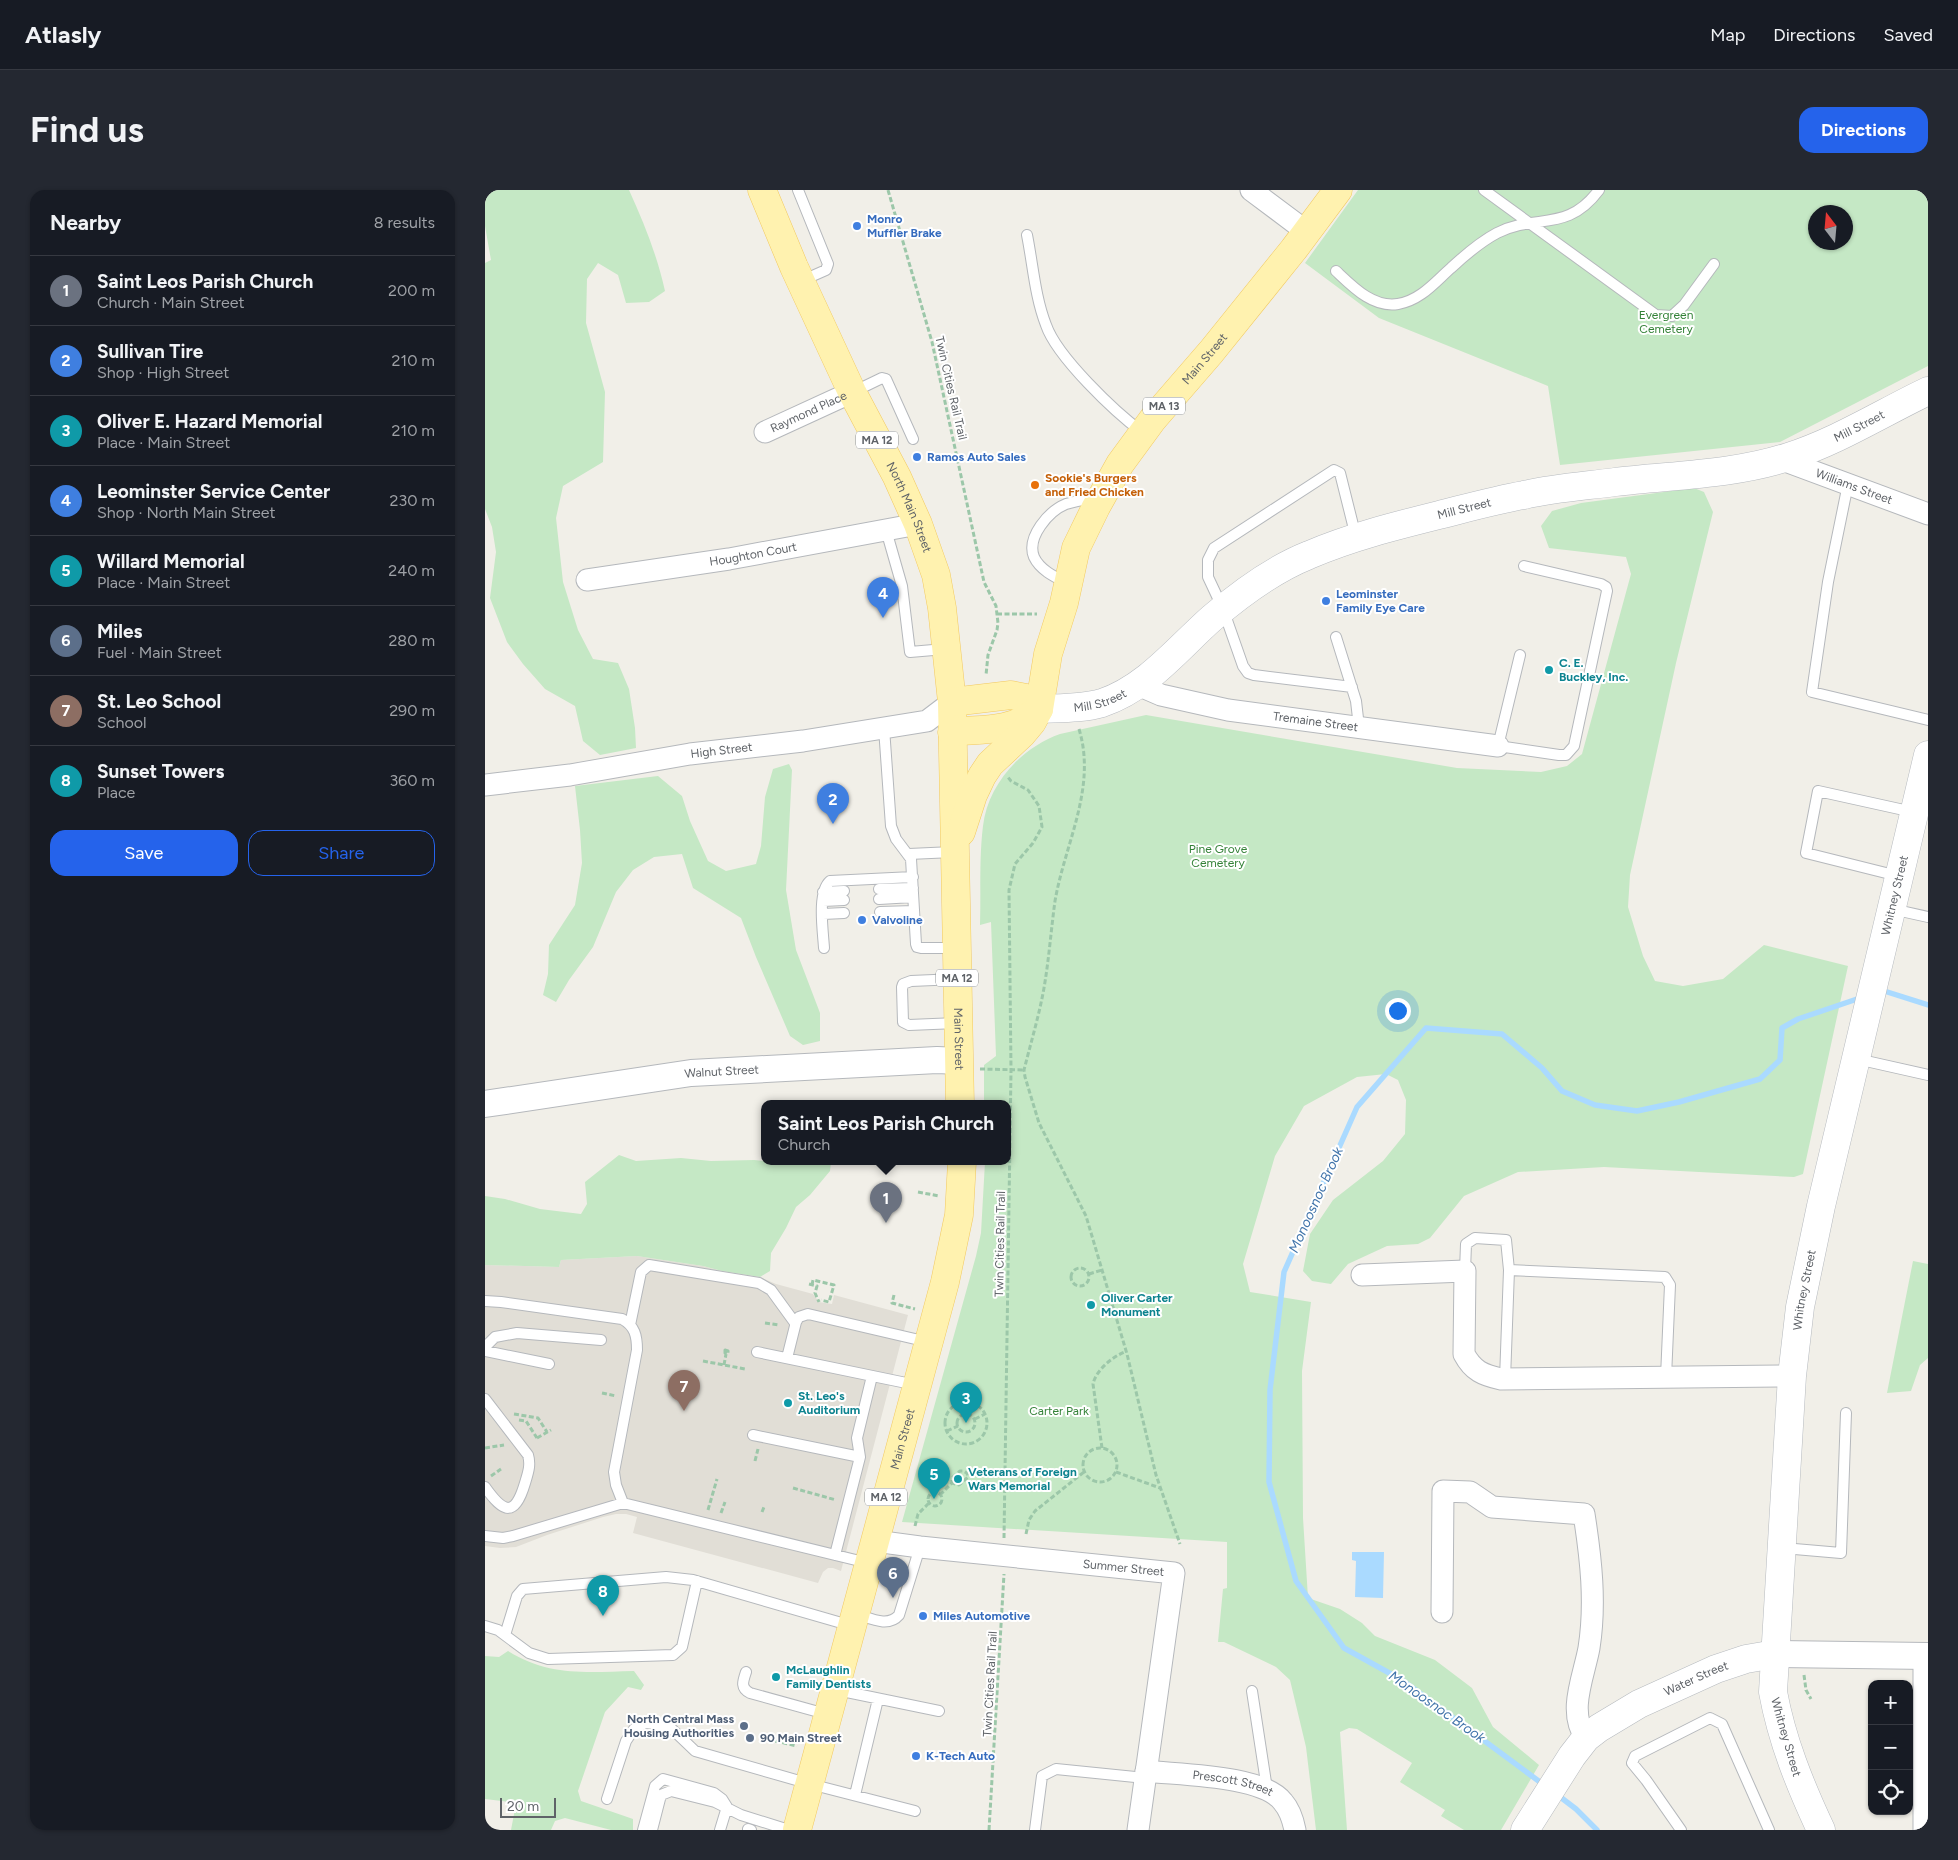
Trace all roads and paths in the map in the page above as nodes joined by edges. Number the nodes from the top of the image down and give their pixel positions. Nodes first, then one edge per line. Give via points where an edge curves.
1 (761, 190) edge
2 (798, 190) edge
3 (888, 190) edge
4 (1251, 190) edge
5 (1338, 190) edge
6 (1484, 190) edge
7 (1599, 190) edge
8 (1529, 223) junction
9 (1307, 232) junction
10 (1027, 236) dead end
11 (1714, 264) dead end
12 (1336, 271) dead end
13 (801, 281) junction
14 (1928, 391) edge
15 (852, 392) junction
16 (765, 432) dead end
17 (1143, 432) junction
18 (913, 439) dead end
19 (1780, 459) junction
20 (1848, 484) junction
21 (1102, 496) junction
22 (1928, 514) edge
23 (918, 524) junction
24 (885, 530) junction
25 (1356, 538) junction
26 (1524, 566) dead end
27 (587, 580) dead end
28 (1068, 584) junction
29 (1223, 608) junction
30 (997, 614) junction
31 (1038, 614) dead end
32 (1336, 637) dead end
33 (947, 649) junction
34 (1519, 655) dead end
35 (986, 678) dead end
36 (1138, 685) junction
37 (1352, 687) junction
38 (951, 702) junction
39 (1039, 708) junction
40 (1928, 720) edge
41 (940, 726) junction
42 (1078, 726) dead end
43 (1359, 727) junction
44 (884, 728) junction
45 (1498, 746) junction
46 (1928, 755) edge
47 (1003, 771) dead end
48 (485, 785) edge
49 (1915, 812) junction
50 (954, 852) junction
51 (909, 854) junction
52 (1899, 876) junction
53 (913, 887) junction
54 (879, 894) dead end
55 (844, 896) dead end
56 (823, 897) junction
57 (1891, 909) junction
58 (914, 911) junction
59 (879, 912) dead end
60 (844, 913) dead end
61 (823, 914) junction
62 (1928, 917) edge
63 (823, 948) dead end
64 (957, 948) junction
65 (957, 979) junction
66 (958, 1023) junction
67 (1856, 1058) junction
68 (970, 1065) junction
69 (1011, 1070) junction
70 (1024, 1070) junction
71 (1928, 1075) edge
72 (486, 1099) edge
73 (961, 1100) edge
74 (1011, 1100) edge
75 (962, 1165) edge
76 (1010, 1165) edge
77 (918, 1192) dead end
78 (939, 1196) dead end
79 (1102, 1270) junction
80 (1509, 1270) junction
81 (1465, 1271) junction
82 (1089, 1274) junction
83 (1363, 1275) dead end
84 (810, 1284) joint
85 (894, 1296) dead end
86 (485, 1301) edge
87 (915, 1309) dead end
88 (765, 1323) dead end
89 (795, 1323) junction
90 (630, 1325) junction
91 (776, 1325) dead end
92 (601, 1340) dead end
93 (929, 1343) junction
94 (485, 1347) edge
95 (485, 1351) edge
96 (1127, 1351) junction
97 (757, 1352) dead end
98 (726, 1354) dead end
99 (787, 1358) junction
100 (703, 1361) dead end
101 (549, 1364) dead end
102 (724, 1365) junction
103 (745, 1370) dead end
104 (872, 1376) junction
105 (1792, 1376) junction
106 (1666, 1378) junction
107 (1505, 1379) junction
108 (917, 1385) junction
109 (602, 1393) dead end
110 (611, 1395) dead end
111 (485, 1399) edge
112 (1846, 1413) dead end
113 (985, 1414) junction
114 (975, 1419) junction
115 (958, 1426) junction
116 (551, 1430) dead end
117 (947, 1431) junction
118 (547, 1432) junction
119 (753, 1434) dead end
120 (495, 1446) dead end
121 (485, 1448) edge
122 (1102, 1448) junction
123 (861, 1457) junction
124 (1084, 1472) junction
125 (1116, 1472) junction
126 (717, 1479) dead end
127 (952, 1483) junction
128 (485, 1487) edge
129 (793, 1488) dead end
130 (1161, 1489) junction
131 (940, 1495) junction
132 (711, 1498) dead end
133 (623, 1503) junction
134 (849, 1503) junction
135 (929, 1503) junction
136 (764, 1507) dead end
137 (762, 1512) dead end
138 (1004, 1533) dead end
139 (1026, 1534) dead end
140 (485, 1536) edge
141 (918, 1537) junction
142 (1180, 1544) dead end
143 (1782, 1548) junction
144 (872, 1552) junction
145 (835, 1555) junction
146 (1004, 1568) dead end
147 (697, 1582) junction
148 (1442, 1612) dead end
149 (854, 1620) junction
150 (485, 1626) edge
151 (505, 1635) junction
152 (1775, 1654) junction
153 (1926, 1656) edge
154 (746, 1672) dead end
155 (1804, 1672) dead end
156 (1251, 1691) dead end
157 (878, 1698) junction
158 (1811, 1699) dead end
159 (831, 1702) junction
160 (939, 1711) dead end
161 (775, 1741) dead end
162 (798, 1747) dead end
163 (1579, 1747) junction
164 (1145, 1775) junction
165 (809, 1784) junction
166 (1267, 1789) junction
167 (855, 1795) junction
168 (607, 1799) dead end
169 (727, 1807) junction
170 (915, 1811) dead end
171 (723, 1825) edge
172 (753, 1827) edge
173 (1526, 1828) edge
174 (643, 1830) edge
175 (652, 1830) edge
176 (789, 1830) edge
177 (797, 1830) edge
178 (989, 1830) edge
179 (1035, 1830) edge
180 (1138, 1830) edge
181 (1295, 1830) edge
182 (1681, 1830) edge
183 (1769, 1830) edge
184 (1821, 1830) edge
185 (1924, 1830) edge

1 - 13 main road, North Main Street / MA 12
2 - 13 lane via 828,264 826,270
3 - 30 path, Twin Cities Rail Trail via 932,342 984,582
4 - 9 street
5 - 9 main road, Main Street / MA 13
6 - 8 lane
7 - 8 lane via 1577,212 1559,220
8 - 11 lane via 1656,315 1673,316
8 - 12 lane via 1498,232 1479,243 1417,298 1398,304 1381,303 1360,293
9 - 17 main road, Main Street / MA 13
10 - 17 lane via 1046,326 1069,362 1126,420
13 - 15 main road, North Main Street / MA 12
14 - 19 main road, Mill Street via 1843,433
15 - 16 street, Raymond Place
15 - 18 lane via 881,378 887,379
15 - 23 main road, North Main Street / MA 12
17 - 21 main road, Main Street / MA 13
19 - 20 street, Williams Street
19 - 25 main road, Mill Street via 1733,471 1525,494
20 - 22 street, Williams Street
20 - 40 lane via 1828,582 1812,692
21 - 28 main road, Main Street / MA 13 via 1076,548
21 - 28 lane via 1065,505 1051,514 1038,530 1033,543 1034,556 1040,566
23 - 24 street, Houghton Court
23 - 33 main road, North Main Street / MA 12 via 936,576
24 - 27 street, Houghton Court via 729,559
24 - 33 lane via 902,586 910,652
25 - 29 main road, Mill Street via 1307,556
25 - 29 lane via 1340,474 1334,470 1214,548 1208,577
26 - 45 lane via 1601,584 1607,591 1574,746 1566,755 1559,755
28 - 39 main road, Main Street / MA 13 via 1048,654
29 - 36 main road, Mill Street
29 - 37 lane via 1248,673
30 - 31 path
30 - 35 path, Twin Cities Rail Trail via 997,630 988,655
32 - 37 lane
33 - 38 main road, North Main Street / MA 12
34 - 45 lane
36 - 39 main road, Mill Street via 1100,703
36 - 43 street, Tremaine Street via 1161,695 1228,710
37 - 43 lane
38 - 39 main road via 1011,695 1026,698
38 - 41 main road, North Main Street / MA 12
39 - 41 main road via 1026,720 1014,725
39 - 50 main road via 1022,734 982,776
41 - 44 street, High Street
41 - 50 main road, North Main Street / MA 12
42 - 70 path via 1085,762 1081,800 1060,876 1037,1022
43 - 45 street, Tremaine Street
44 - 48 street, High Street
44 - 51 lane via 891,826 896,839
46 - 49 main road, Whitney Street
47 - 69 path, Twin Cities Rail Trail via 1011,781 1028,790 1039,806 1042,826 1033,843 1015,864 1009,890
49 - 52 main road, Whitney Street
49 - 52 lane via 1818,791 1806,853
50 - 51 lane
50 - 64 main road, Main Street / MA 12
51 - 53 lane
52 - 57 main road, Whitney Street
53 - 54 lane
53 - 56 lane via 835,880 827,884
53 - 58 lane
55 - 56 lane
56 - 61 lane
57 - 62 lane
57 - 67 main road, Whitney Street
58 - 59 lane
58 - 64 lane via 917,947
60 - 61 lane
61 - 63 lane
64 - 65 main road, Main Street / MA 12
65 - 66 main road, Main Street / MA 12
65 - 66 lane via 907,982 902,987 905,1024
66 - 68 main road, Main Street / MA 12
67 - 71 lane
67 - 105 main road, Whitney Street via 1809,1262
68 - 69 path
68 - 72 street, Walnut Street via 937,1060 691,1073
68 - 73 main road, Main Street / MA 12
69 - 70 path
69 - 74 path, Twin Cities Rail Trail
70 - 79 path via 1034,1111 1086,1216
75 - 93 main road, Main Street / MA 12 via 959,1216
76 - 138 path, Twin Cities Rail Trail
77 - 78 path
79 - 82 path
79 - 96 path
80 - 81 lane via 1506,1240 1475,1238 1466,1244
80 - 106 lane via 1665,1277 1670,1285
80 - 107 lane
81 - 83 street
81 - 107 street via 1464,1354 1469,1365 1484,1375
82 - 82 path via 1083,1268 1077,1268 1071,1278 1083,1286
84 - 84 path via 813,1280 834,1285 829,1302 818,1300 817,1286
85 - 87 path via 892,1304
86 - 90 lane via 622,1319
88 - 91 path
89 - 90 lane via 771,1290 762,1284 649,1265 641,1272
89 - 93 lane via 799,1317 808,1314
89 - 99 lane
90 - 133 lane via 635,1333 637,1350 614,1472
92 - 94 lane via 517,1333 495,1337
93 - 108 main road, Main Street / MA 12
95 - 101 lane
96 - 122 path via 1112,1359 1094,1379
96 - 130 path
97 - 99 lane
98 - 102 path
99 - 104 lane
100 - 102 path
102 - 103 path
104 - 108 lane
104 - 123 lane via 857,1438
105 - 106 street
105 - 143 main road, Whitney Street
106 - 107 street
108 - 144 main road, Main Street / MA 12
109 - 110 path
111 - 128 lane via 527,1455 530,1464 520,1500 513,1506 496,1503
112 - 143 lane via 1841,1553
113 - 114 path
113 - 117 path via 986,1429 972,1443 958,1442
113 - 117 path via 981,1407 966,1401 952,1406 945,1419
114 - 115 path via 970,1414 963,1414 958,1418
114 - 115 path via 972,1430 963,1432
115 - 117 path
116 - 118 path
118 - 118 path via 538,1418 511,1413 511,1418 526,1421 537,1438
119 - 123 lane
120 - 121 path
122 - 124 path via 1089,1452 1083,1464
122 - 125 path via 1114,1454
123 - 134 lane
124 - 125 path via 1098,1482 1110,1480
124 - 139 path via 1035,1511
125 - 130 path
126 - 132 path
127 - 127 path via 959,1485 968,1477 967,1473 959,1471 952,1478
127 - 131 path
129 - 134 path
130 - 142 path
131 - 135 path via 931,1493
131 - 135 path via 942,1500 938,1506
133 - 140 lane via 513,1536
133 - 145 lane
134 - 145 lane
135 - 141 path via 918,1514
136 - 137 path
141 - 144 street, Summer Street
141 - 149 lane via 899,1615 887,1622
141 - 164 street, Summer Street via 1174,1573
143 - 152 main road, Whitney Street
144 - 145 lane
144 - 149 main road, Main Street / MA 12
146 - 178 path, Twin Cities Rail Trail
147 - 149 lane
147 - 151 lane via 666,1577 523,1589 517,1596
147 - 151 lane via 682,1647 673,1655 548,1659 529,1654
148 - 163 street via 1443,1491 1470,1492 1492,1507 1583,1514 1592,1568 1593,1605 1589,1648 1577,1699
149 - 159 main road, Main Street / MA 12
150 - 151 lane
152 - 153 street, Water Street
152 - 163 main road, Water Street via 1716,1669 1639,1704 1616,1716
152 - 184 main road, Whitney Street via 1773,1692 1777,1713 1796,1776
153 - 185 street
154 - 159 lane via 743,1686 750,1693
155 - 158 path via 1806,1690
156 - 166 lane
157 - 159 lane
157 - 160 lane
157 - 167 lane
159 - 165 main road, Main Street / MA 12
161 - 162 path
163 - 173 main road, Water Street
164 - 166 street, Prescott Street via 1247,1782
164 - 179 lane via 1056,1770 1042,1776
164 - 180 street, Summer Street
165 - 167 lane
165 - 168 lane via 695,1750 672,1729 645,1723 634,1729 626,1741
165 - 177 main road, Main Street / MA 12
166 - 181 street, Prescott Street via 1283,1800
167 - 170 lane
169 - 171 lane
169 - 172 lane
169 - 174 lane via 713,1793 663,1779 655,1786
169 - 175 lane via 669,1791 661,1795
172 - 176 lane
182 - 183 lane via 1631,1763 1635,1756 1710,1718 1722,1724

